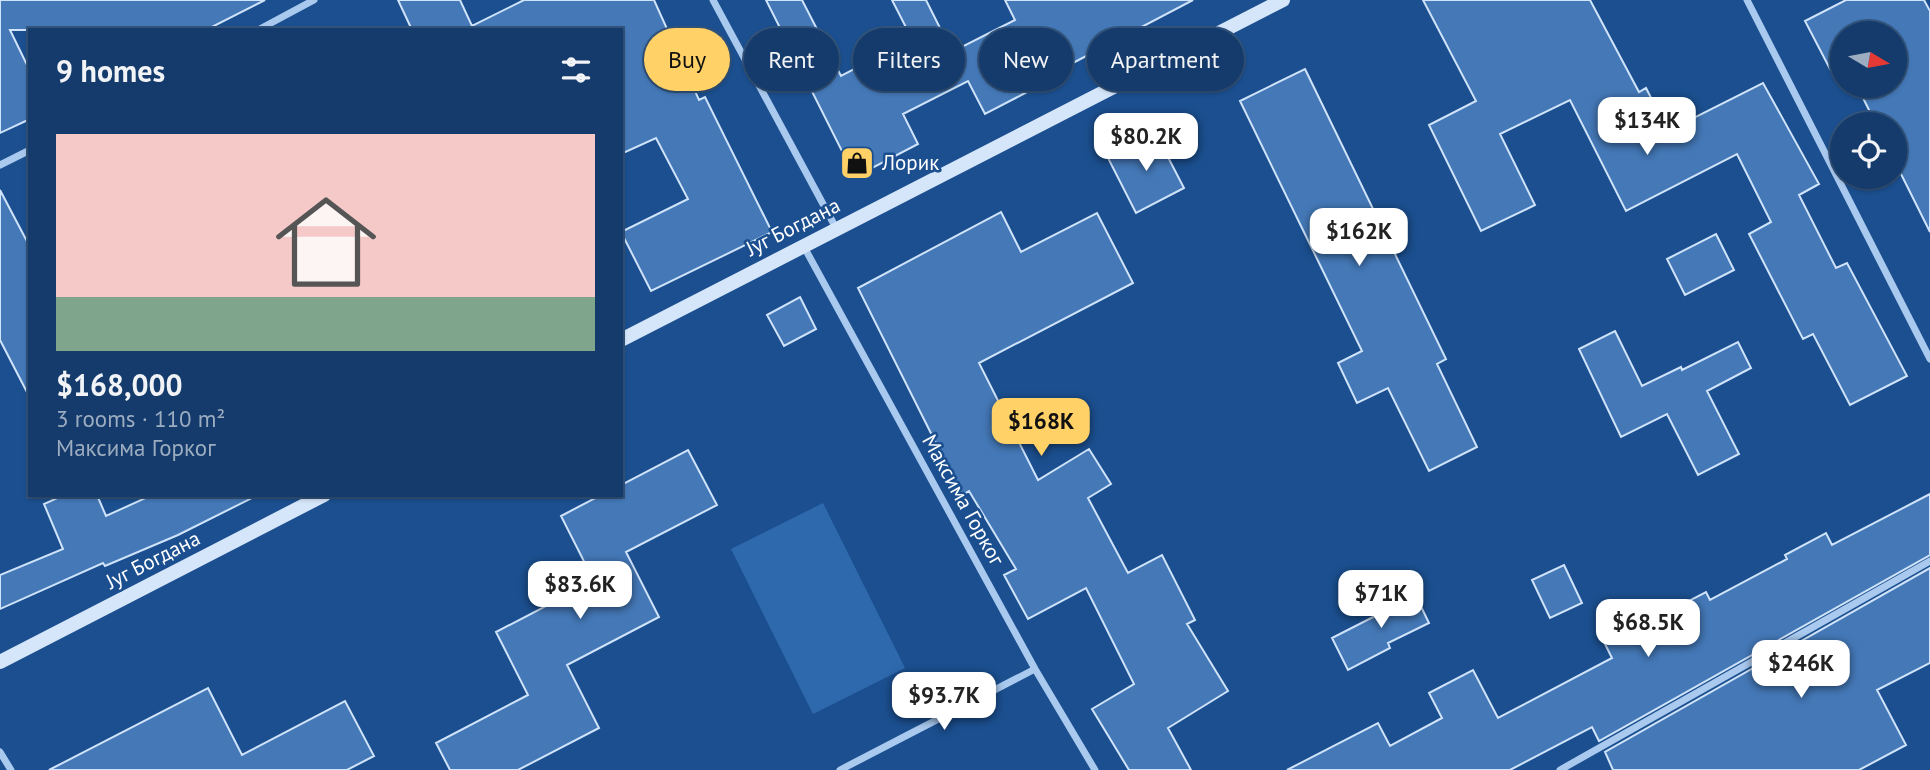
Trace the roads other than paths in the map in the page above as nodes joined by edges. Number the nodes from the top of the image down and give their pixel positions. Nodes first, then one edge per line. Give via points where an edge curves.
1 (314, 0) edge
2 (713, 0) edge
3 (1283, 0) edge
4 (1748, 0) edge
5 (262, 28) edge
6 (28, 151) edge
7 (0, 165) edge
8 (836, 228) junction
9 (803, 245) junction
10 (623, 339) edge
11 (1930, 359) edge
12 (320, 497) edge
13 (1930, 561) edge
14 (0, 662) edge
15 (1035, 669) junction
16 (0, 752) edge
17 (11, 770) edge
18 (841, 770) edge
19 (1095, 770) edge
20 (1560, 770) edge

1 - 5 street
2 - 8 street
3 - 8 street, Југ Богдана
4 - 11 street
6 - 7 street
8 - 9 street, Југ Богдана
9 - 10 street, Југ Богдана
9 - 15 street, Максима Горког
12 - 14 street, Југ Богдана
13 - 20 street
15 - 18 street
15 - 19 street, Максима Горког
16 - 17 street

